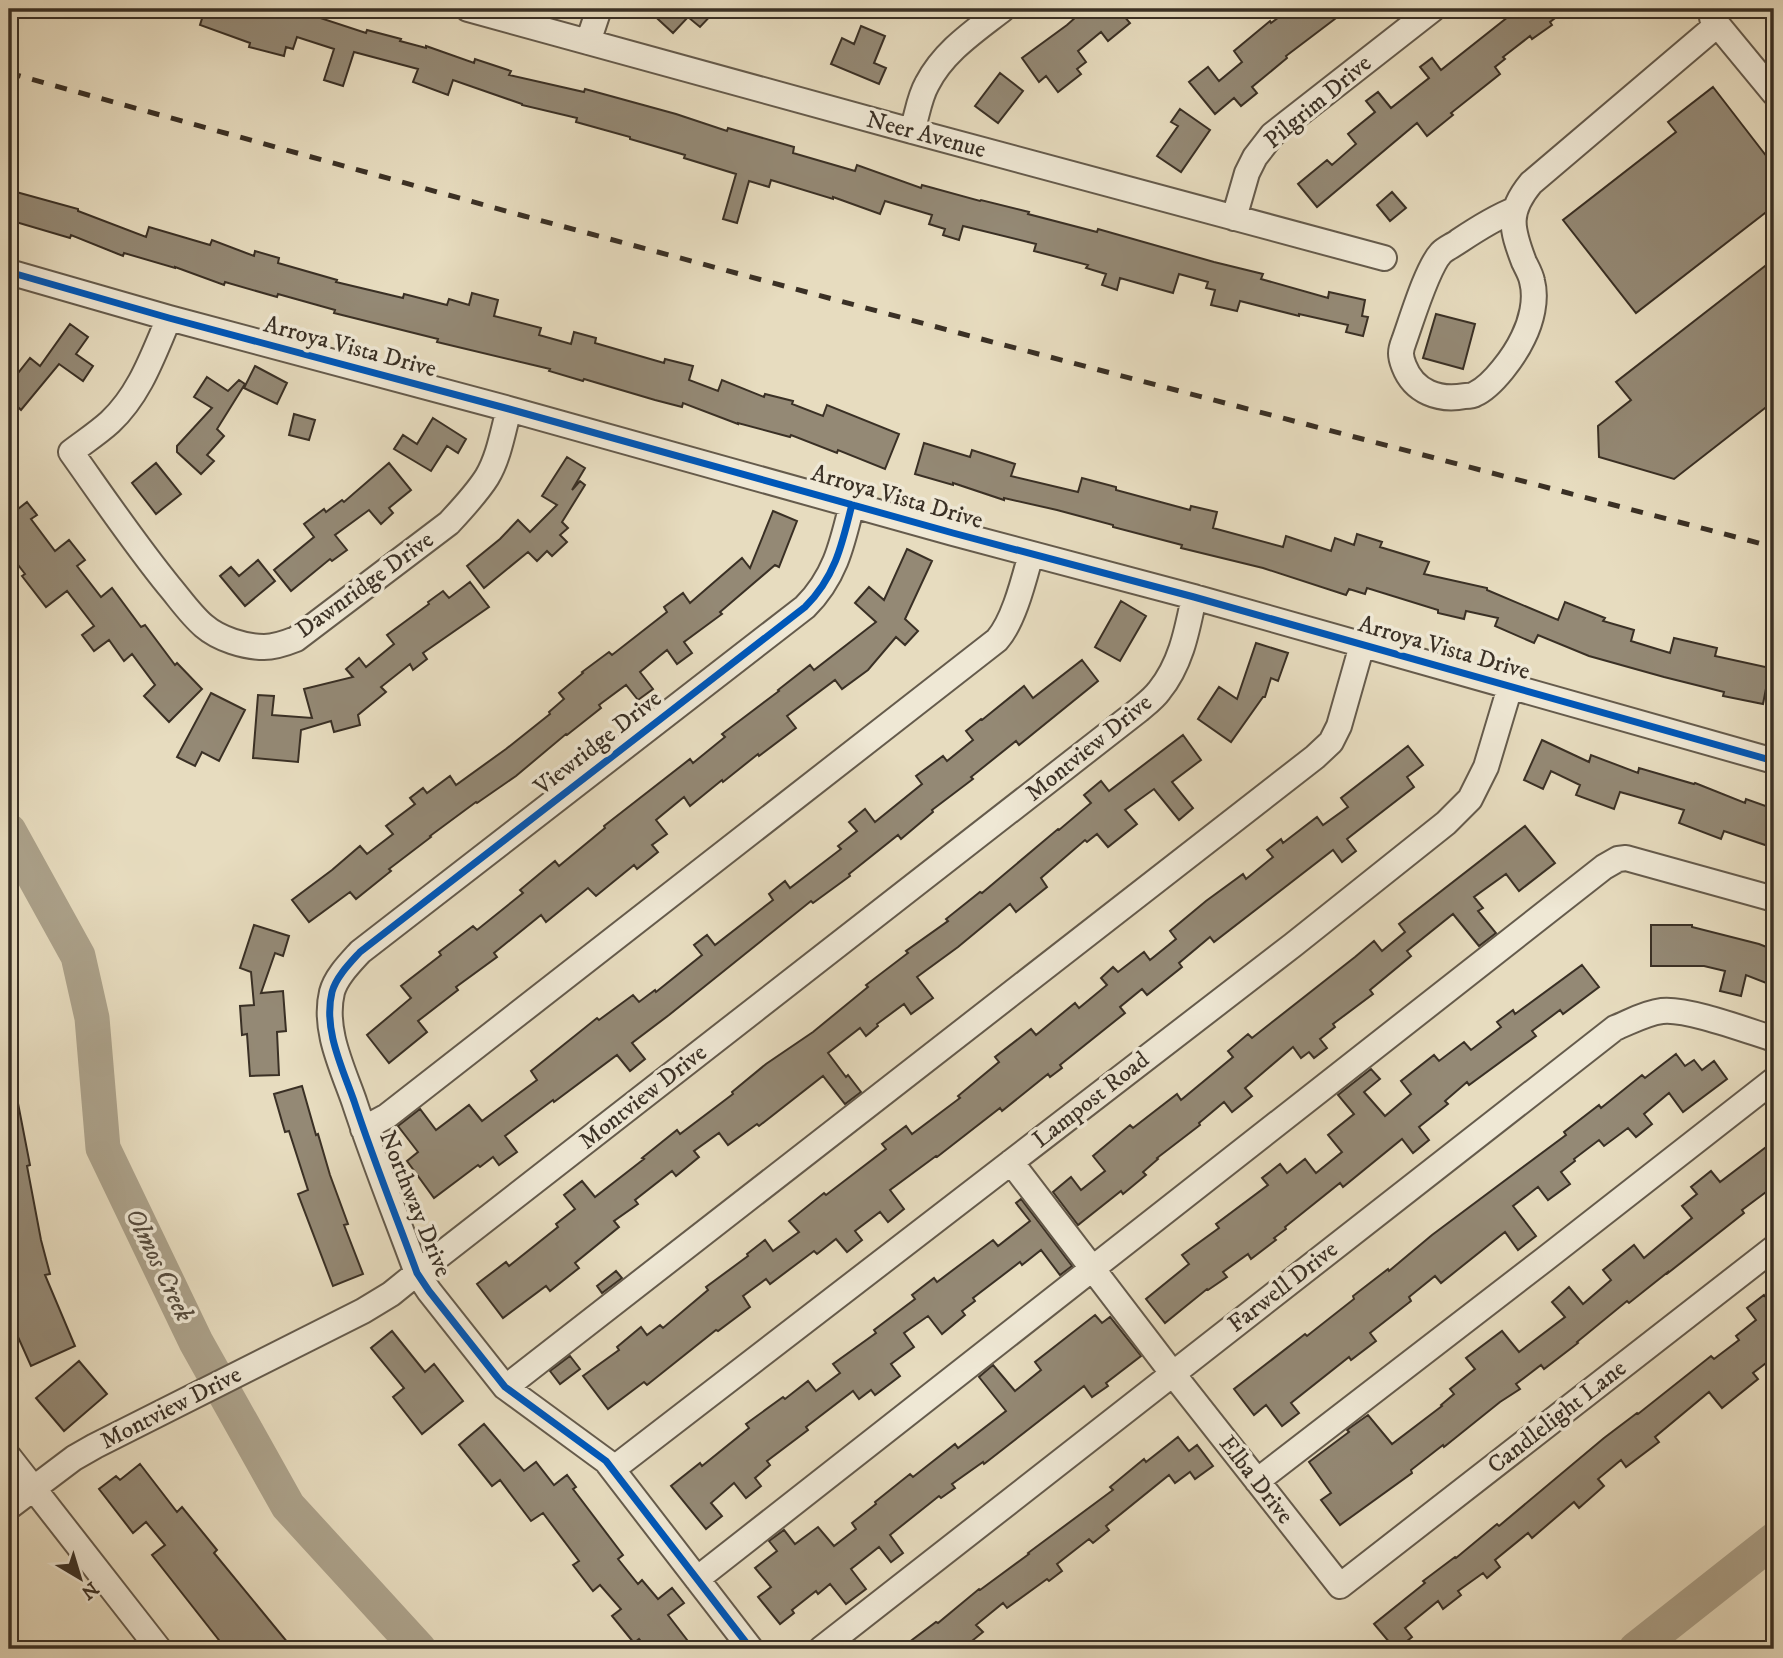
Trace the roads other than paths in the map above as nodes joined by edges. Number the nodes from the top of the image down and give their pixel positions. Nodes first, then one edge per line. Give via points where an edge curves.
1 (468, 9) edge
2 (599, 9) edge
3 (1003, 9) edge
4 (1433, 9) edge
5 (1718, 17) edge
6 (588, 42) junction
7 (1773, 88) edge
8 (912, 131) junction
9 (1514, 210) junction
10 (1234, 218) junction
11 (1384, 258) dead end
12 (9, 272) edge
13 (169, 318) junction
14 (509, 409) junction
15 (852, 504) junction
16 (1031, 554) junction
17 (1195, 597) junction
18 (1362, 645) junction
19 (1510, 687) junction
20 (1774, 761) edge
21 (1774, 899) edge
22 (332, 989) joint
23 (1774, 1039) edge
24 (1774, 1080) edge
25 (363, 1129) junction
26 (1011, 1162) junction
27 (1774, 1248) edge
28 (1093, 1270) junction
29 (417, 1273) junction
30 (1173, 1374) junction
31 (506, 1387) junction
32 (9, 1457) edge
33 (613, 1469) junction
34 (1257, 1481) junction
35 (33, 1488) junction
36 (9, 1507) edge
37 (697, 1579) junction
38 (1340, 1586) joint
39 (159, 1649) edge
40 (751, 1649) edge
41 (821, 1649) edge

1 - 6 street, Neer Avenue
2 - 6 street
3 - 8 street via 942,60 925,86
4 - 10 street, Pilgrim Drive via 1272,135 1251,165
5 - 7 street
5 - 9 street via 1531,183
6 - 8 street, Neer Avenue
8 - 10 street, Neer Avenue
9 - 9 street via 1518,246 1533,282 1530,323 1497,377 1475,394 1437,397 1420,389 1407,373 1400,351 1431,270 1441,253 1488,221
10 - 11 street, Neer Avenue
12 - 13 street, Arroya Vista Drive
13 - 14 street, Arroya Vista Drive
13 - 14 street, Dawnridge Drive via 130,399 110,422 71,452 149,561 205,627 241,643 264,647 296,639 449,523 487,476
14 - 15 street, Arroya Vista Drive
15 - 16 street, Arroya Vista Drive
15 - 22 street, Viewridge Drive via 829,578 805,607 359,952
16 - 17 street, Arroya Vista Drive
16 - 25 street via 997,640 387,1116
17 - 18 street, Arroya Vista Drive
17 - 29 street, Montview Drive via 1174,668 1139,710
18 - 19 street, Arroya Vista Drive
18 - 31 street via 1339,726 1315,757
19 - 20 street, Arroya Vista Drive
19 - 26 street, Lampost Road via 1486,767 1470,799 1446,823
21 - 28 street via 1640,861 1618,859
22 - 25 street, Northway Drive via 333,1039
23 - 30 street, Farwell Drive via 1690,1014 1663,1011 1615,1028
24 - 34 street
25 - 29 street, Northway Drive
26 - 28 street, Elba Drive
26 - 33 street, Lampost Road
27 - 38 street, Candlelight Lane
28 - 30 street, Elba Drive
28 - 37 street
29 - 31 street, Northway Drive
29 - 35 street, Montview Drive via 363,1311 95,1446
30 - 34 street, Elba Drive
30 - 41 street, Farwell Drive
31 - 33 street, Northway Drive
32 - 35 street
33 - 37 street, Northway Drive
34 - 38 street, Elba Drive
35 - 36 street, Montview Drive
35 - 39 street
37 - 40 street, Northway Drive

